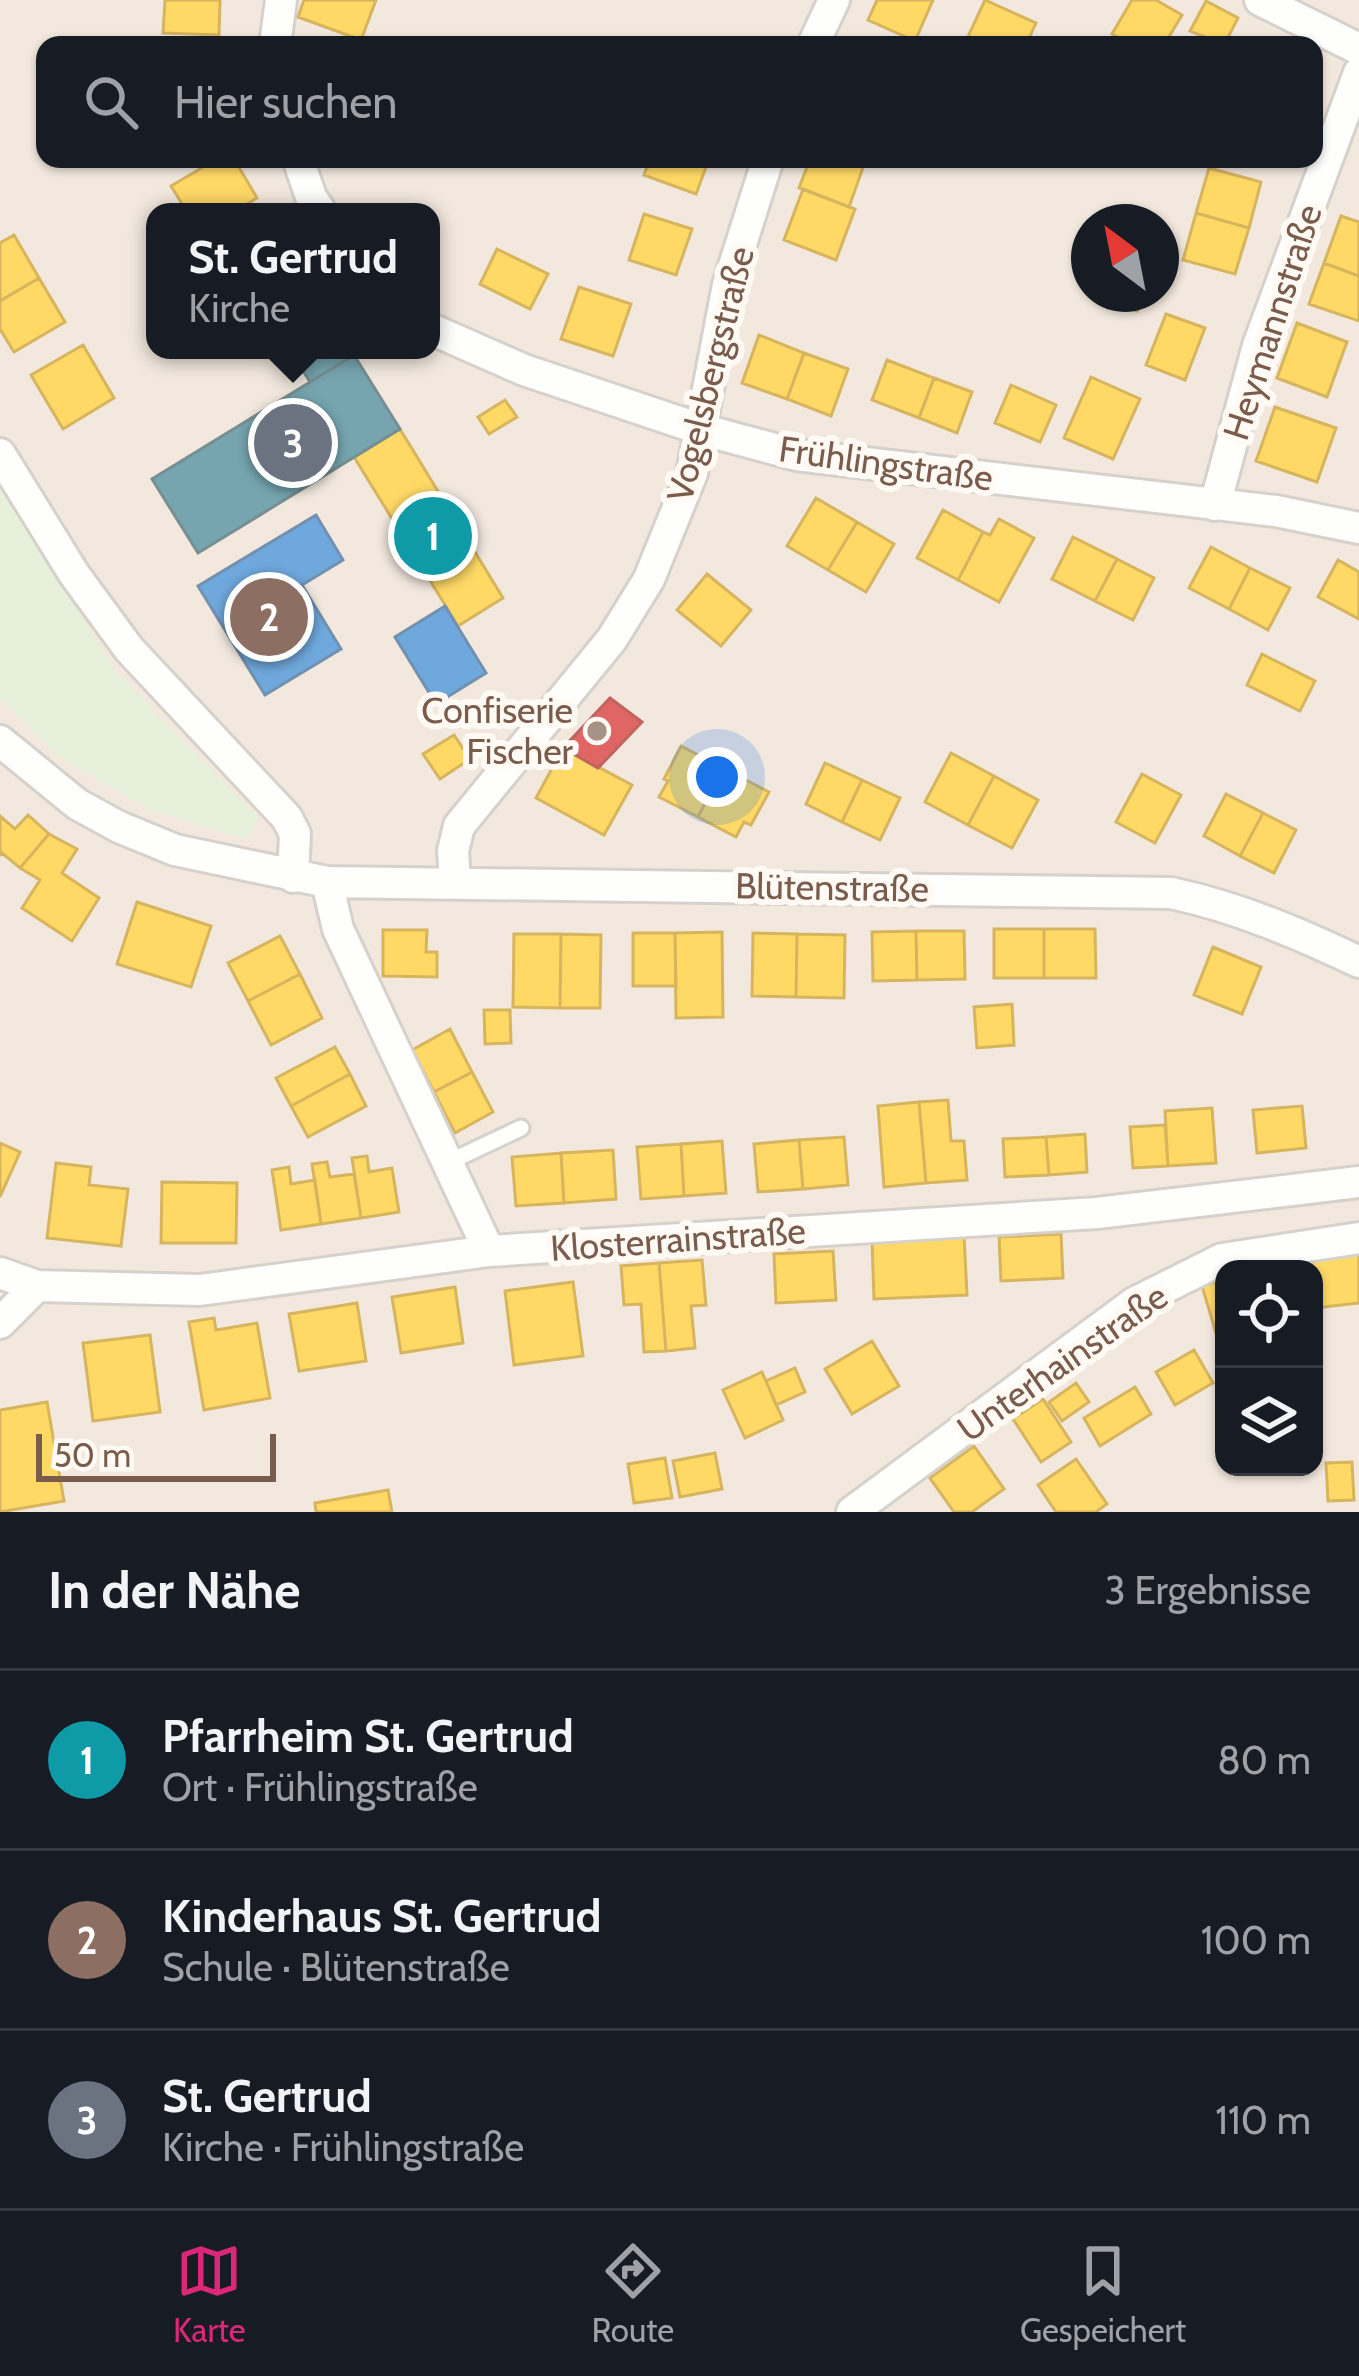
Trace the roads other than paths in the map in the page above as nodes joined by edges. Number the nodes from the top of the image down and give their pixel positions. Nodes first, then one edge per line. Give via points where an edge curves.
1 (281, 0) edge
2 (834, 0) edge
3 (1260, 0) edge
4 (276, 36) edge
5 (817, 36) edge
6 (1359, 49) edge
7 (1359, 73) edge
8 (301, 168) edge
9 (765, 168) edge
10 (315, 203) edge
11 (440, 333) edge
12 (700, 429) junction
13 (0, 454) edge
14 (1215, 505) junction
15 (1359, 528) edge
16 (0, 741) edge
17 (293, 877) junction
18 (454, 881) junction
19 (327, 882) junction
20 (1359, 962) edge
21 (521, 1128) dead end
22 (447, 1163) junction
23 (1359, 1182) edge
24 (1359, 1238) edge
25 (489, 1251) junction
26 (0, 1273) edge
27 (37, 1286) junction
28 (0, 1323) edge
29 (852, 1512) edge

1 - 4 street
2 - 5 street
3 - 6 street
7 - 14 street, Heymannstraße via 1258,346
8 - 10 street
9 - 12 street, Vogelsbergstraße via 728,285
11 - 12 street, Frühlingstraße
12 - 14 street, Frühlingstraße via 797,454
12 - 18 street, Vogelsbergstraße via 692,473 649,579 612,639 459,826
13 - 17 street via 107,622 287,818 295,834
14 - 15 street, Frühlingstraße
16 - 17 street, Blütenstraße via 119,827 175,850
17 - 19 street, Blütenstraße
18 - 19 street, Blütenstraße
18 - 20 street, Blütenstraße via 1172,892
19 - 22 street via 338,929
21 - 22 lane
22 - 25 street
23 - 25 street, Klosterrainstraße via 1097,1213
24 - 29 street, Unterhainstraße via 1222,1259 1134,1303
25 - 27 street, Klosterrainstraße via 200,1290
26 - 27 street, Klosterrainstraße
27 - 28 street

